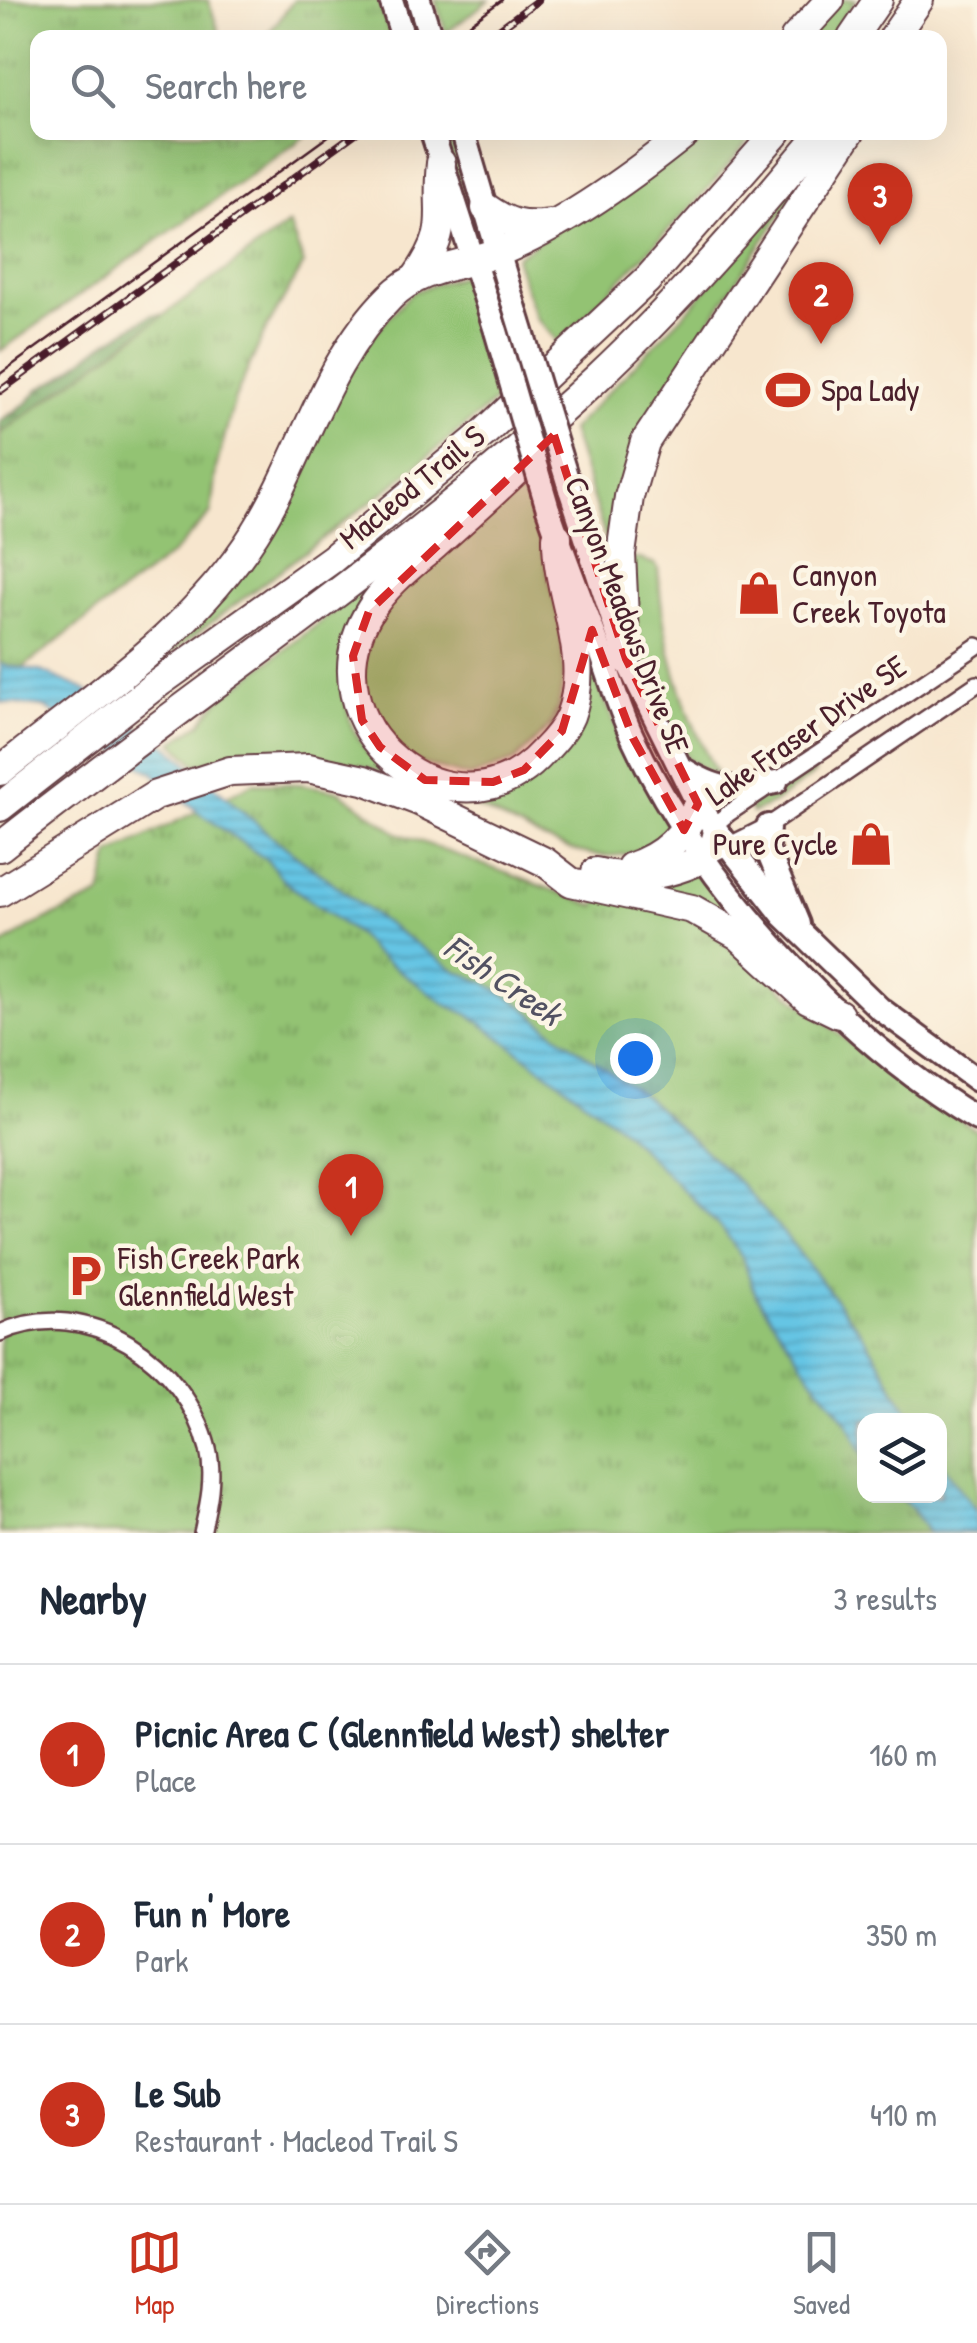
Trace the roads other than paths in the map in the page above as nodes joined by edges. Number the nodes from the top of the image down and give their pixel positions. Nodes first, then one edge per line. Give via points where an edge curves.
1 (392, 0) edge
2 (419, 0) edge
3 (830, 0) edge
4 (878, 0) edge
5 (919, 0) edge
6 (939, 0) edge
7 (401, 30) edge
8 (429, 30) edge
9 (802, 30) edge
10 (857, 30) edge
11 (898, 30) edge
12 (919, 30) edge
13 (434, 140) edge
14 (465, 140) edge
15 (675, 140) edge
16 (769, 140) edge
17 (815, 140) edge
18 (845, 140) edge
19 (441, 163) junction
20 (486, 208) junction
21 (556, 223) junction
22 (485, 256) junction
23 (416, 276) junction
24 (595, 380) junction
25 (557, 536) junction
26 (977, 646) edge
27 (626, 659) junction
28 (950, 663) junction
29 (974, 686) edge
30 (42, 756) junction
31 (682, 768) junction
32 (0, 771) edge
33 (776, 782) junction
34 (0, 807) edge
35 (706, 815) junction
36 (768, 826) junction
37 (684, 830) junction
38 (0, 847) edge
39 (716, 852) junction
40 (545, 862) junction
41 (605, 874) junction
42 (0, 892) edge
43 (800, 933) junction
44 (839, 1014) junction
45 (977, 1080) edge
46 (977, 1119) edge
47 (0, 1334) edge
48 (202, 1533) edge

1 - 7 main road
2 - 8 main road
3 - 9 highway
4 - 10 highway
5 - 11 highway
6 - 12 highway
13 - 19 main road
14 - 20 main road
15 - 21 highway
16 - 30 highway, Macleod Trail S via 647,280 484,433 332,558 153,687
17 - 24 highway, Macleod Trail S via 702,272
18 - 27 highway via 645,442 621,554
19 - 22 main road
19 - 23 highway via 442,223
20 - 21 highway via 526,228
20 - 22 main road
21 - 22 highway
22 - 23 highway
22 - 25 main road, Canyon Meadows Drive SE, bridge via 496,331
22 - 27 main road, Canyon Meadows Drive SE, bridge via 512,302
23 - 30 highway via 378,309 341,363 255,533 204,600
24 - 25 highway via 581,408 369,610 352,656 351,684 362,720 401,766 425,780 466,787 493,782 535,762 562,731 576,692 576,656
24 - 38 highway, Macleod Trail S via 407,538
25 - 37 main road, Canyon Meadows Drive SE via 633,738
26 - 28 street, Lake Fraser Drive SE
27 - 31 main road, Canyon Meadows Drive SE
28 - 29 street
28 - 33 street, Lake Fraser Drive SE
29 - 36 street, Lake Fraser Drive SE
30 - 32 highway
30 - 34 highway, Macleod Trail S
31 - 33 main road via 724,789
31 - 35 main road, Canyon Meadows Drive SE
33 - 35 street, Lake Fraser Drive SE
35 - 37 highway
35 - 39 main road, Canyon Meadows Drive SE
36 - 39 street, Lake Fraser Drive SE
36 - 43 main road via 767,849
37 - 39 main road, Canyon Meadows Drive SE
37 - 41 highway via 655,858
39 - 41 highway via 671,871
39 - 43 main road, Canyon Meadows Drive SE
39 - 44 main road, Canyon Meadows Drive SE via 767,939
40 - 41 highway
40 - 42 highway via 364,780 308,768 258,767 170,789
40 - 44 highway via 571,882 692,910 738,934 808,999
43 - 45 main road, Canyon Meadows Drive SE via 878,1008
44 - 46 main road, Canyon Meadows Drive SE
47 - 48 street via 44,1323 97,1328 123,1338 162,1368 185,1395 209,1451

